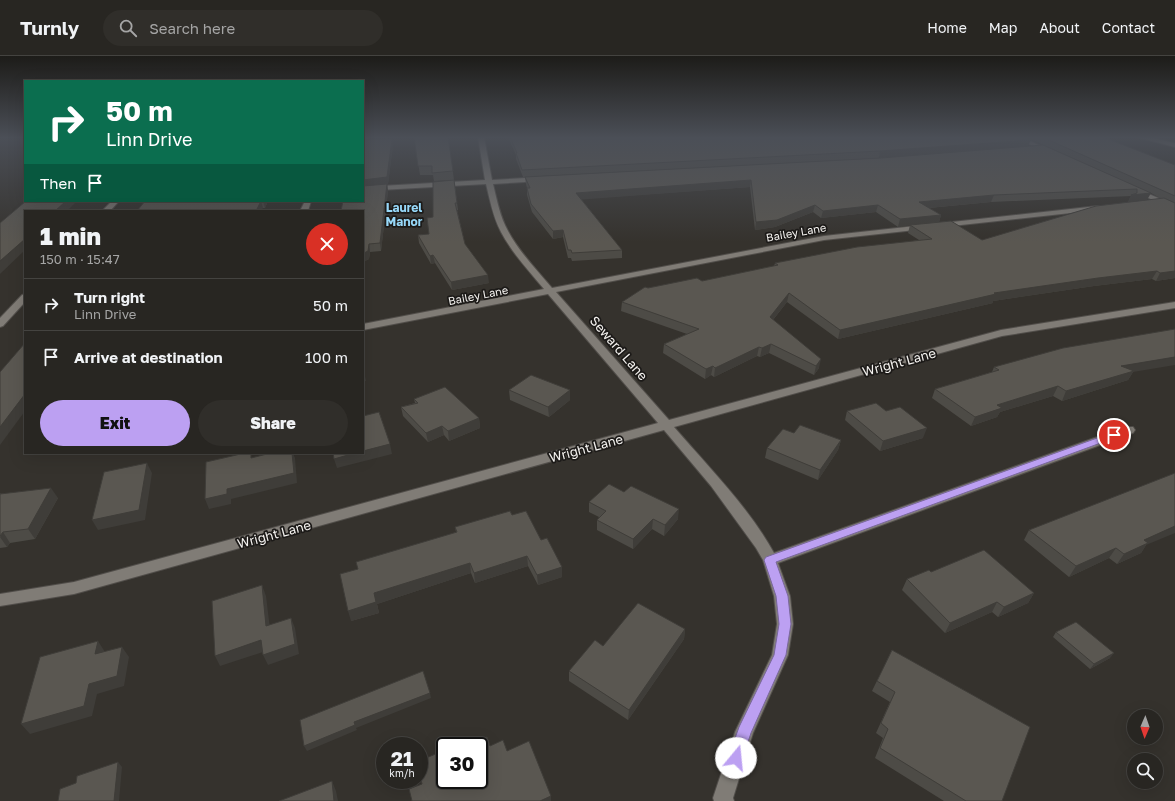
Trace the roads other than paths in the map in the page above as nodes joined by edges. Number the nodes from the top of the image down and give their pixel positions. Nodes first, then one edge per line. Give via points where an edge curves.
1 (488, 172) edge
2 (553, 179) edge
3 (490, 182) junction
4 (1126, 186) edge
5 (364, 189) edge
6 (115, 202) edge
7 (1161, 202) junction
8 (1146, 203) edge
9 (1108, 207) edge
10 (1175, 208) edge
11 (107, 210) edge
12 (551, 291) junction
13 (24, 298) edge
14 (1175, 305) edge
15 (0, 324) edge
16 (364, 328) edge
17 (668, 426) junction
18 (1129, 430) dead end
19 (770, 560) junction
20 (0, 600) edge
21 (723, 800) edge

1 - 3 street, Seward Lane
2 - 3 street
3 - 5 street
3 - 12 street, Seward Lane via 502,227 507,236
4 - 7 street
6 - 11 street
7 - 8 street
7 - 10 street
9 - 12 street, Bailey Lane via 824,238
12 - 16 street, Bailey Lane
12 - 17 street, Seward Lane
13 - 15 street
14 - 17 street, Wright Lane via 1001,333
17 - 19 street, Seward Lane via 716,483 762,545
17 - 20 street, Wright Lane via 74,588
18 - 19 street
19 - 21 street, Seward Lane via 782,596 785,624 780,655 744,732

